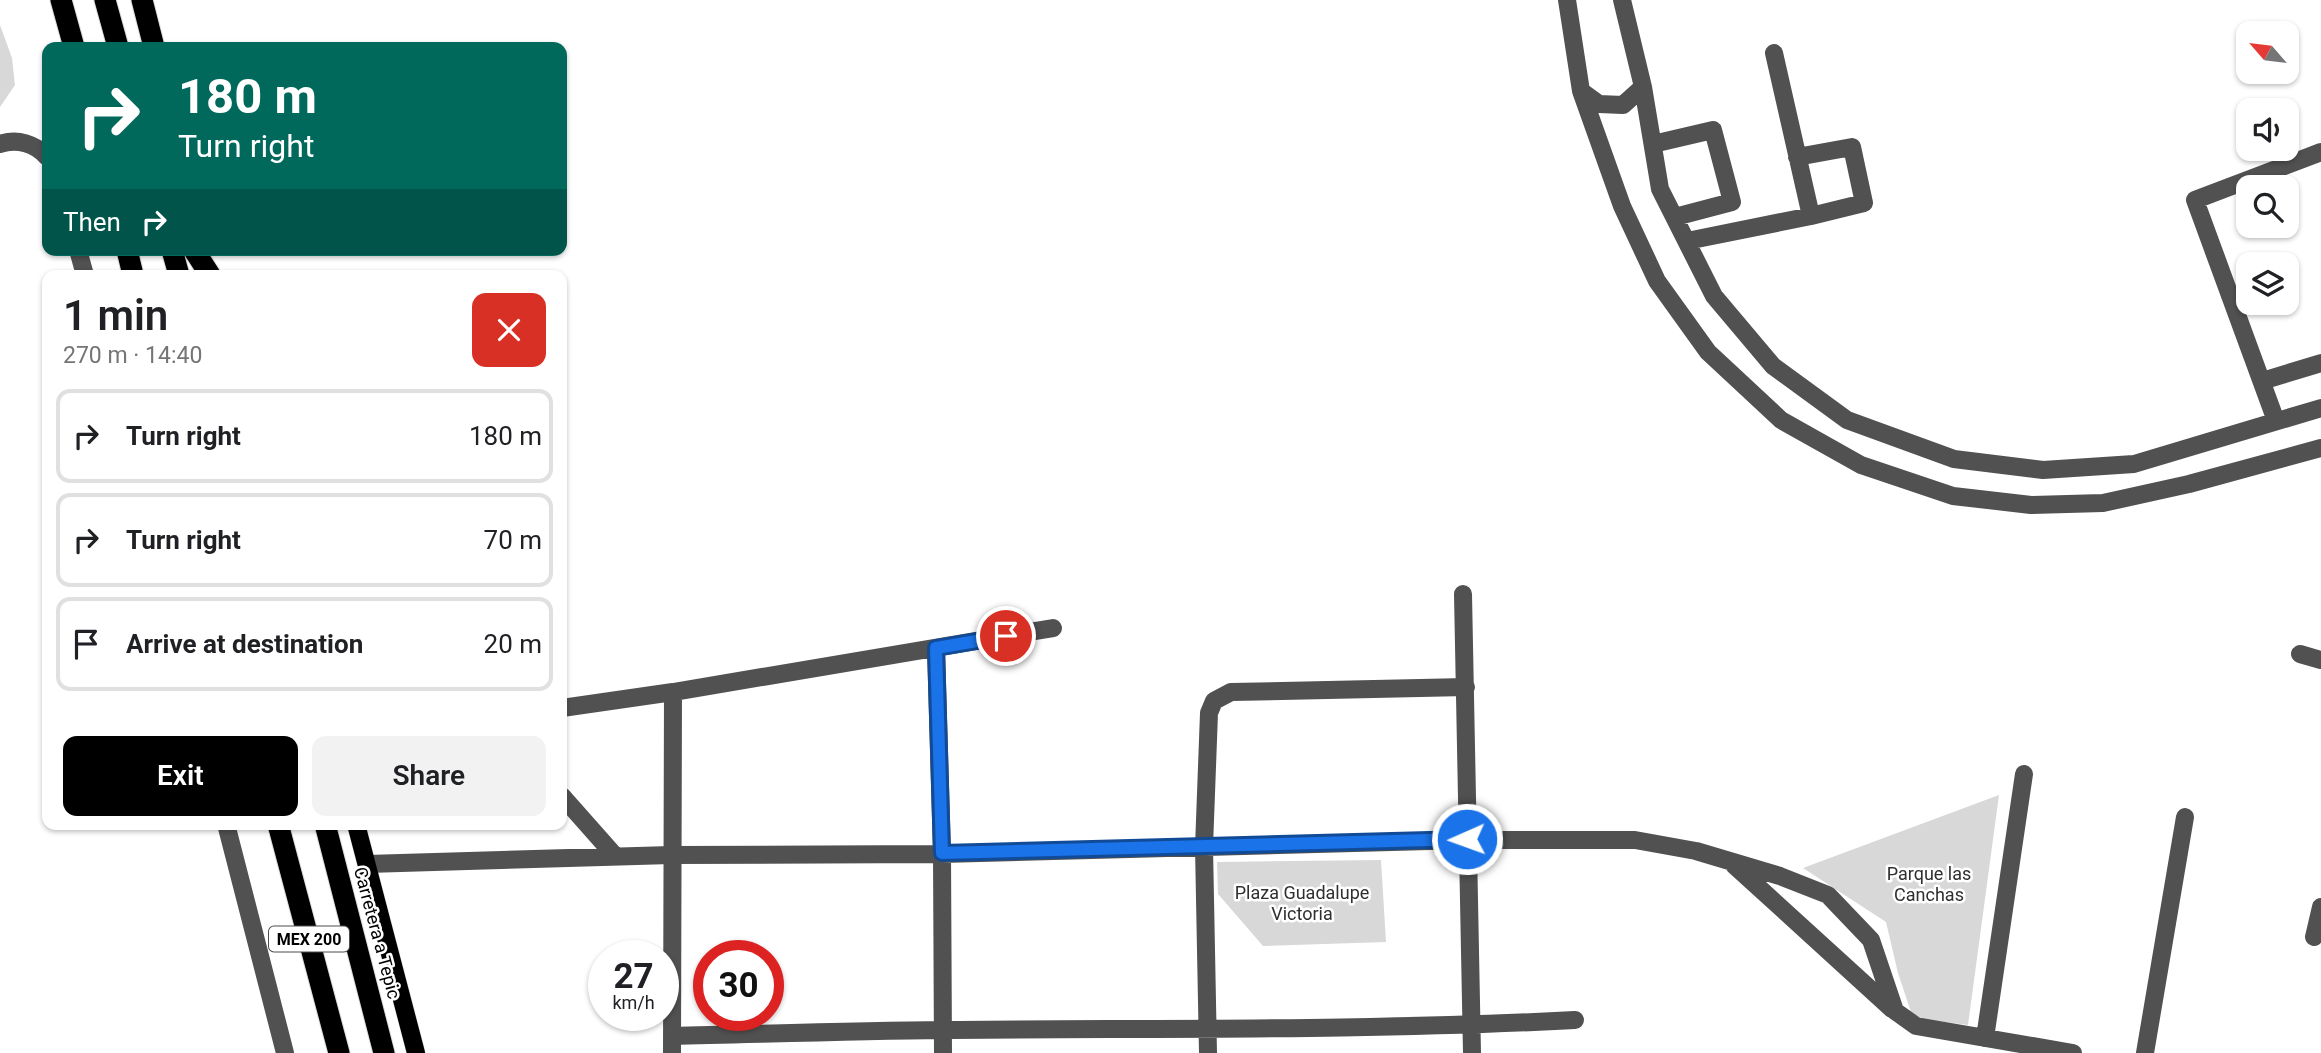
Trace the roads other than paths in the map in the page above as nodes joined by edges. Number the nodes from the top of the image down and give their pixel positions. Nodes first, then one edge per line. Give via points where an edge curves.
1 (61, 0) edge
2 (106, 0) edge
3 (142, 0) edge
4 (1567, 0) edge
5 (1622, 0) edge
6 (73, 42) edge
7 (117, 42) edge
8 (154, 42) edge
9 (1774, 53) dead end
10 (1643, 87) junction
11 (1581, 91) junction
12 (0, 144) edge
13 (1653, 144) junction
14 (42, 151) edge
15 (2321, 152) edge
16 (1797, 157) junction
17 (1811, 216) junction
18 (1675, 217) junction
19 (1687, 242) junction
20 (2321, 363) edge
21 (2262, 381) junction
22 (2321, 408) edge
23 (2276, 421) junction
24 (2321, 448) edge
25 (1463, 594) dead end
26 (1054, 628) dead end
27 (936, 648) junction
28 (2300, 654) dead end
29 (2321, 660) edge
30 (1466, 687) junction
31 (673, 692) junction
32 (567, 707) edge
33 (2024, 774) dead end
34 (567, 802) edge
35 (2185, 817) dead end
36 (228, 830) edge
37 (280, 830) edge
38 (326, 830) edge
39 (332, 830) edge
40 (358, 830) edge
41 (1467, 839) junction
42 (1204, 847) junction
43 (942, 853) junction
44 (671, 855) junction
45 (616, 857) junction
46 (1729, 861) junction
47 (367, 864) junction
48 (338, 876) junction
49 (2321, 907) edge
50 (2314, 937) dead end
51 (1895, 1011) junction
52 (1574, 1020) dead end
53 (1472, 1025) junction
54 (942, 1030) junction
55 (1209, 1030) junction
56 (1985, 1038) junction
57 (672, 1044) edge
58 (336, 1047) edge
59 (285, 1053) edge
60 (384, 1053) edge
61 (416, 1053) edge
62 (943, 1053) edge
63 (1208, 1053) edge
64 (1472, 1053) edge
65 (2073, 1053) edge
66 (2146, 1053) edge

1 - 6 highway
2 - 7 highway
3 - 8 highway
4 - 11 street
5 - 10 street
9 - 16 street
10 - 11 street via 1623,104 1599,103
10 - 13 street
11 - 24 street via 1622,206 1657,281 1708,352 1781,420 1861,465 1953,496 2031,505 2103,503
12 - 14 street via 9,141
13 - 18 street via 1660,188
13 - 18 street via 1713,130 1732,202
15 - 21 street via 2195,200
16 - 17 street
16 - 17 street via 1852,147 1864,203
17 - 19 street
18 - 19 street
19 - 23 street via 1714,296 1773,366 1847,420 1954,459 2043,470 2134,464
20 - 21 street
21 - 23 street
22 - 23 street
25 - 30 street
26 - 27 street
27 - 31 street
27 - 43 street
28 - 29 street
30 - 41 street
30 - 42 street via 1231,692 1214,701 1209,713
31 - 32 street
31 - 44 street
33 - 56 street
34 - 45 street
35 - 66 street
36 - 59 street
37 - 58 highway, MEX 200
38 - 48 highway, Carretera a Tepic / MEX 200
39 - 48 highway
40 - 47 main road
41 - 42 street
41 - 46 street via 1636,840
41 - 53 street
42 - 43 street
42 - 55 street
43 - 44 street
43 - 54 street
44 - 45 street
44 - 57 street
45 - 47 street
46 - 51 street
46 - 51 street via 1828,895 1871,940
47 - 61 main road
48 - 60 highway, Carretera a Tepic / MEX 200
49 - 50 street
51 - 56 street via 1916,1026
52 - 53 street
53 - 55 street
53 - 64 street
54 - 55 street
54 - 57 street
54 - 62 street
55 - 63 street
56 - 65 street

